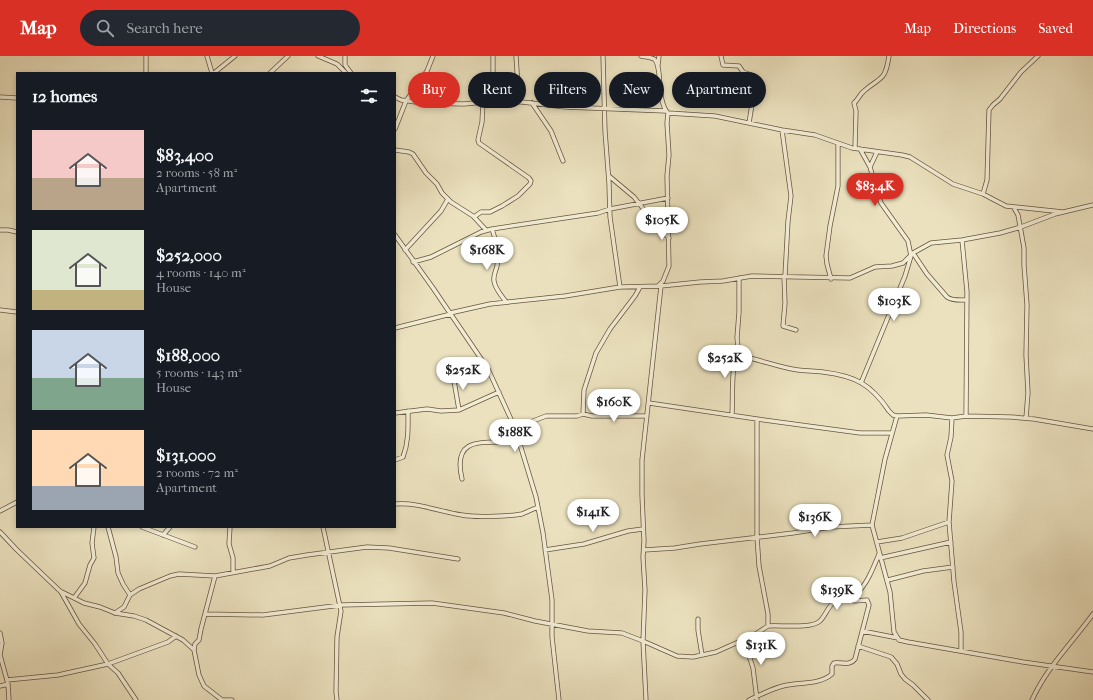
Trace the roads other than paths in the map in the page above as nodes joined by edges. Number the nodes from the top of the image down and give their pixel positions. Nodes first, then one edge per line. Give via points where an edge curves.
1 (146, 56) edge
2 (207, 56) edge
3 (235, 56) edge
4 (288, 56) edge
5 (318, 56) edge
6 (345, 56) edge
7 (433, 56) edge
8 (493, 56) edge
9 (516, 56) edge
10 (603, 56) edge
11 (641, 56) edge
12 (659, 56) edge
13 (721, 56) edge
14 (889, 56) edge
15 (1038, 56) edge
16 (658, 66) junction
17 (146, 72) edge
18 (213, 72) edge
19 (214, 72) edge
20 (271, 72) edge
21 (345, 72) edge
22 (350, 72) edge
23 (493, 72) edge
24 (517, 72) edge
25 (0, 97) edge
26 (396, 97) edge
27 (16, 98) edge
28 (406, 101) junction
29 (526, 103) edge
30 (532, 103) junction
31 (468, 104) edge
32 (483, 108) edge
33 (604, 109) junction
34 (667, 112) junction
35 (749, 123) junction
36 (396, 126) edge
37 (782, 130) junction
38 (838, 144) junction
39 (855, 148) junction
40 (860, 149) junction
41 (396, 150) edge
42 (877, 152) junction
43 (563, 161) dead end
44 (870, 168) junction
45 (608, 175) junction
46 (983, 194) junction
47 (668, 198) junction
48 (448, 199) junction
49 (639, 203) junction
50 (1093, 205) edge
51 (1014, 208) junction
52 (610, 209) junction
53 (1064, 212) junction
54 (474, 217) junction
55 (1020, 227) junction
56 (492, 229) junction
57 (0, 230) edge
58 (486, 230) junction
59 (16, 232) edge
60 (396, 238) edge
61 (669, 238) junction
62 (962, 240) junction
63 (405, 250) junction
64 (912, 254) junction
65 (413, 262) junction
66 (785, 276) junction
67 (739, 278) junction
68 (830, 279) junction
69 (659, 286) junction
70 (640, 287) junction
71 (620, 288) junction
72 (967, 300) junction
73 (506, 302) junction
74 (0, 310) edge
75 (16, 312) edge
76 (450, 314) junction
77 (396, 328) edge
78 (796, 330) dead end
79 (738, 347) junction
80 (453, 375) dead end
81 (861, 383) junction
82 (499, 392) junction
83 (649, 403) junction
84 (459, 410) junction
85 (408, 411) junction
86 (396, 413) edge
87 (583, 414) junction
88 (732, 415) junction
89 (647, 416) junction
90 (897, 416) junction
91 (966, 416) junction
92 (952, 418) junction
93 (1026, 418) junction
94 (757, 419) junction
95 (515, 428) junction
96 (1093, 429) edge
97 (892, 433) junction
98 (518, 435) junction
99 (396, 460) edge
100 (462, 479) dead end
101 (16, 503) edge
102 (396, 504) edge
103 (538, 507) junction
104 (0, 511) edge
105 (949, 522) junction
106 (872, 525) junction
107 (94, 528) edge
108 (108, 528) edge
109 (145, 528) edge
110 (169, 528) edge
111 (230, 528) edge
112 (323, 528) edge
113 (643, 529) junction
114 (0, 532) edge
115 (163, 535) junction
116 (757, 537) junction
117 (877, 542) junction
118 (951, 542) junction
119 (195, 547) dead end
120 (545, 550) junction
121 (644, 550) junction
122 (328, 552) junction
123 (879, 556) junction
124 (458, 559) dead end
125 (953, 566) junction
126 (233, 572) junction
127 (215, 576) junction
128 (888, 580) junction
129 (61, 592) junction
130 (130, 595) junction
131 (852, 596) junction
132 (74, 598) junction
133 (341, 605) junction
134 (115, 613) junction
135 (206, 614) junction
136 (1093, 614) edge
137 (698, 619) dead end
138 (552, 624) junction
139 (768, 626) junction
140 (862, 631) junction
141 (0, 633) edge
142 (176, 636) junction
143 (898, 638) junction
144 (744, 640) junction
145 (643, 641) junction
146 (858, 646) junction
147 (194, 650) junction
148 (961, 650) junction
149 (702, 655) junction
150 (108, 664) junction
151 (1053, 666) junction
152 (1093, 672) edge
153 (7, 682) junction
154 (0, 686) edge
155 (757, 698) edge
156 (9, 700) edge
157 (136, 700) edge
158 (221, 700) edge
159 (232, 700) edge
160 (337, 700) edge
161 (559, 700) edge
162 (646, 700) edge
163 (748, 700) edge
164 (928, 700) edge
165 (1032, 700) edge

1 - 17 street
2 - 18 street
3 - 19 street
4 - 20 street
5 - 21 street via 337,64
6 - 22 street via 345,64
7 - 28 street via 427,71
8 - 23 street
9 - 24 street
10 - 33 street
11 - 16 street via 653,59
12 - 16 street
13 - 35 street via 723,65 739,66 742,72 751,75 756,85
14 - 39 street via 885,74 863,91 854,104
15 - 46 street via 1020,72 999,101 989,110 987,180
16 - 34 street via 660,92
25 - 27 street
26 - 28 street
28 - 31 street
28 - 36 street
29 - 30 street
30 - 33 street
30 - 43 street via 551,131
32 - 54 street via 479,143 531,181 511,201 492,212 483,212
33 - 34 street
33 - 45 street
34 - 35 street via 708,115
34 - 47 street
35 - 37 street
37 - 38 street via 815,135
37 - 66 street via 791,196
38 - 39 street
38 - 68 street via 838,186 826,256
39 - 40 street
40 - 42 street
40 - 44 street
41 - 48 street via 413,154
42 - 44 street
42 - 46 street via 910,157 953,184
44 - 64 street via 881,203 908,241
45 - 49 street
45 - 52 street
46 - 51 street via 1000,204
47 - 49 street
47 - 61 street
48 - 54 street
48 - 63 street via 441,211
49 - 52 street
49 - 61 street
50 - 53 street
51 - 53 street
51 - 55 street
52 - 56 street
52 - 71 street
53 - 55 street
54 - 58 street
55 - 62 street
55 - 93 street via 1024,248 1027,305
56 - 58 street
56 - 73 street via 498,247 494,282
57 - 59 street
58 - 65 street via 431,257
60 - 63 street
61 - 69 street via 670,266
62 - 64 street via 931,243
62 - 72 street
63 - 65 street
64 - 68 street via 907,261 899,264 875,267 850,278
64 - 72 street via 949,299
64 - 81 street
65 - 76 street
66 - 67 street
66 - 68 street
66 - 78 street via 783,326
67 - 69 street
67 - 79 street
69 - 70 street
69 - 83 street
70 - 71 street
70 - 87 street via 596,353 584,390
71 - 73 street
72 - 91 street
73 - 76 street
74 - 75 street
76 - 77 street
76 - 82 street via 488,369
79 - 81 street via 750,358 797,370 839,375
79 - 88 street
80 - 84 street
81 - 90 street via 868,386 889,411
82 - 84 street
82 - 95 street
83 - 88 street
83 - 89 street
84 - 85 street
85 - 86 street
85 - 99 street via 405,452 403,457
87 - 89 street
87 - 95 street via 546,416
88 - 94 street
89 - 113 street via 642,460
90 - 92 street via 926,415
90 - 97 street
91 - 92 street
91 - 93 street
92 - 105 street via 947,455 952,481
93 - 96 street
94 - 97 street via 860,432
94 - 116 street
95 - 98 street
97 - 106 street
98 - 100 street via 512,442 478,443 469,446 460,462
98 - 103 street
101 - 104 street
102 - 103 street via 423,506 464,516 515,515
103 - 120 street
105 - 117 street via 902,538
105 - 118 street
106 - 116 street via 831,527
106 - 117 street
107 - 132 street via 94,558 85,583
108 - 130 street via 118,573
109 - 115 street
110 - 115 street
111 - 126 street via 229,544
112 - 122 street
113 - 120 street via 584,544
113 - 121 street
114 - 129 street
115 - 119 street
116 - 121 street
116 - 139 street
117 - 123 street
118 - 123 street
118 - 125 street
120 - 138 street via 552,600
121 - 145 street
122 - 124 street via 366,547 389,548
122 - 126 street via 289,558 270,566
122 - 133 street
123 - 128 street
123 - 131 street via 865,583
125 - 128 street
125 - 148 street
126 - 127 street
127 - 130 street via 170,576
127 - 135 street
128 - 143 street via 893,626
129 - 132 street
129 - 150 street via 79,624
130 - 134 street via 124,607
131 - 139 street via 833,603 817,623 801,626
131 - 140 street via 855,601 868,602 868,612
132 - 134 street
133 - 135 street via 263,615
133 - 138 street via 432,604 504,613
133 - 160 street via 337,640
134 - 142 street via 146,620
135 - 147 street
136 - 151 street
137 - 149 street
138 - 145 street via 588,631 622,633
138 - 161 street
139 - 144 street
140 - 143 street
140 - 146 street
141 - 153 street via 0,655
142 - 147 street
142 - 150 street via 168,642
143 - 148 street via 908,642
144 - 149 street
144 - 155 street via 753,668
145 - 149 street via 677,656
145 - 162 street
146 - 155 street via 853,662 832,664 830,676 821,680 785,685
146 - 164 street via 891,657 905,680
147 - 158 street via 201,682
148 - 151 street
150 - 153 street via 58,675
150 - 157 street via 118,673
151 - 152 street
151 - 165 street
153 - 154 street
153 - 156 street
155 - 163 street
158 - 159 street

